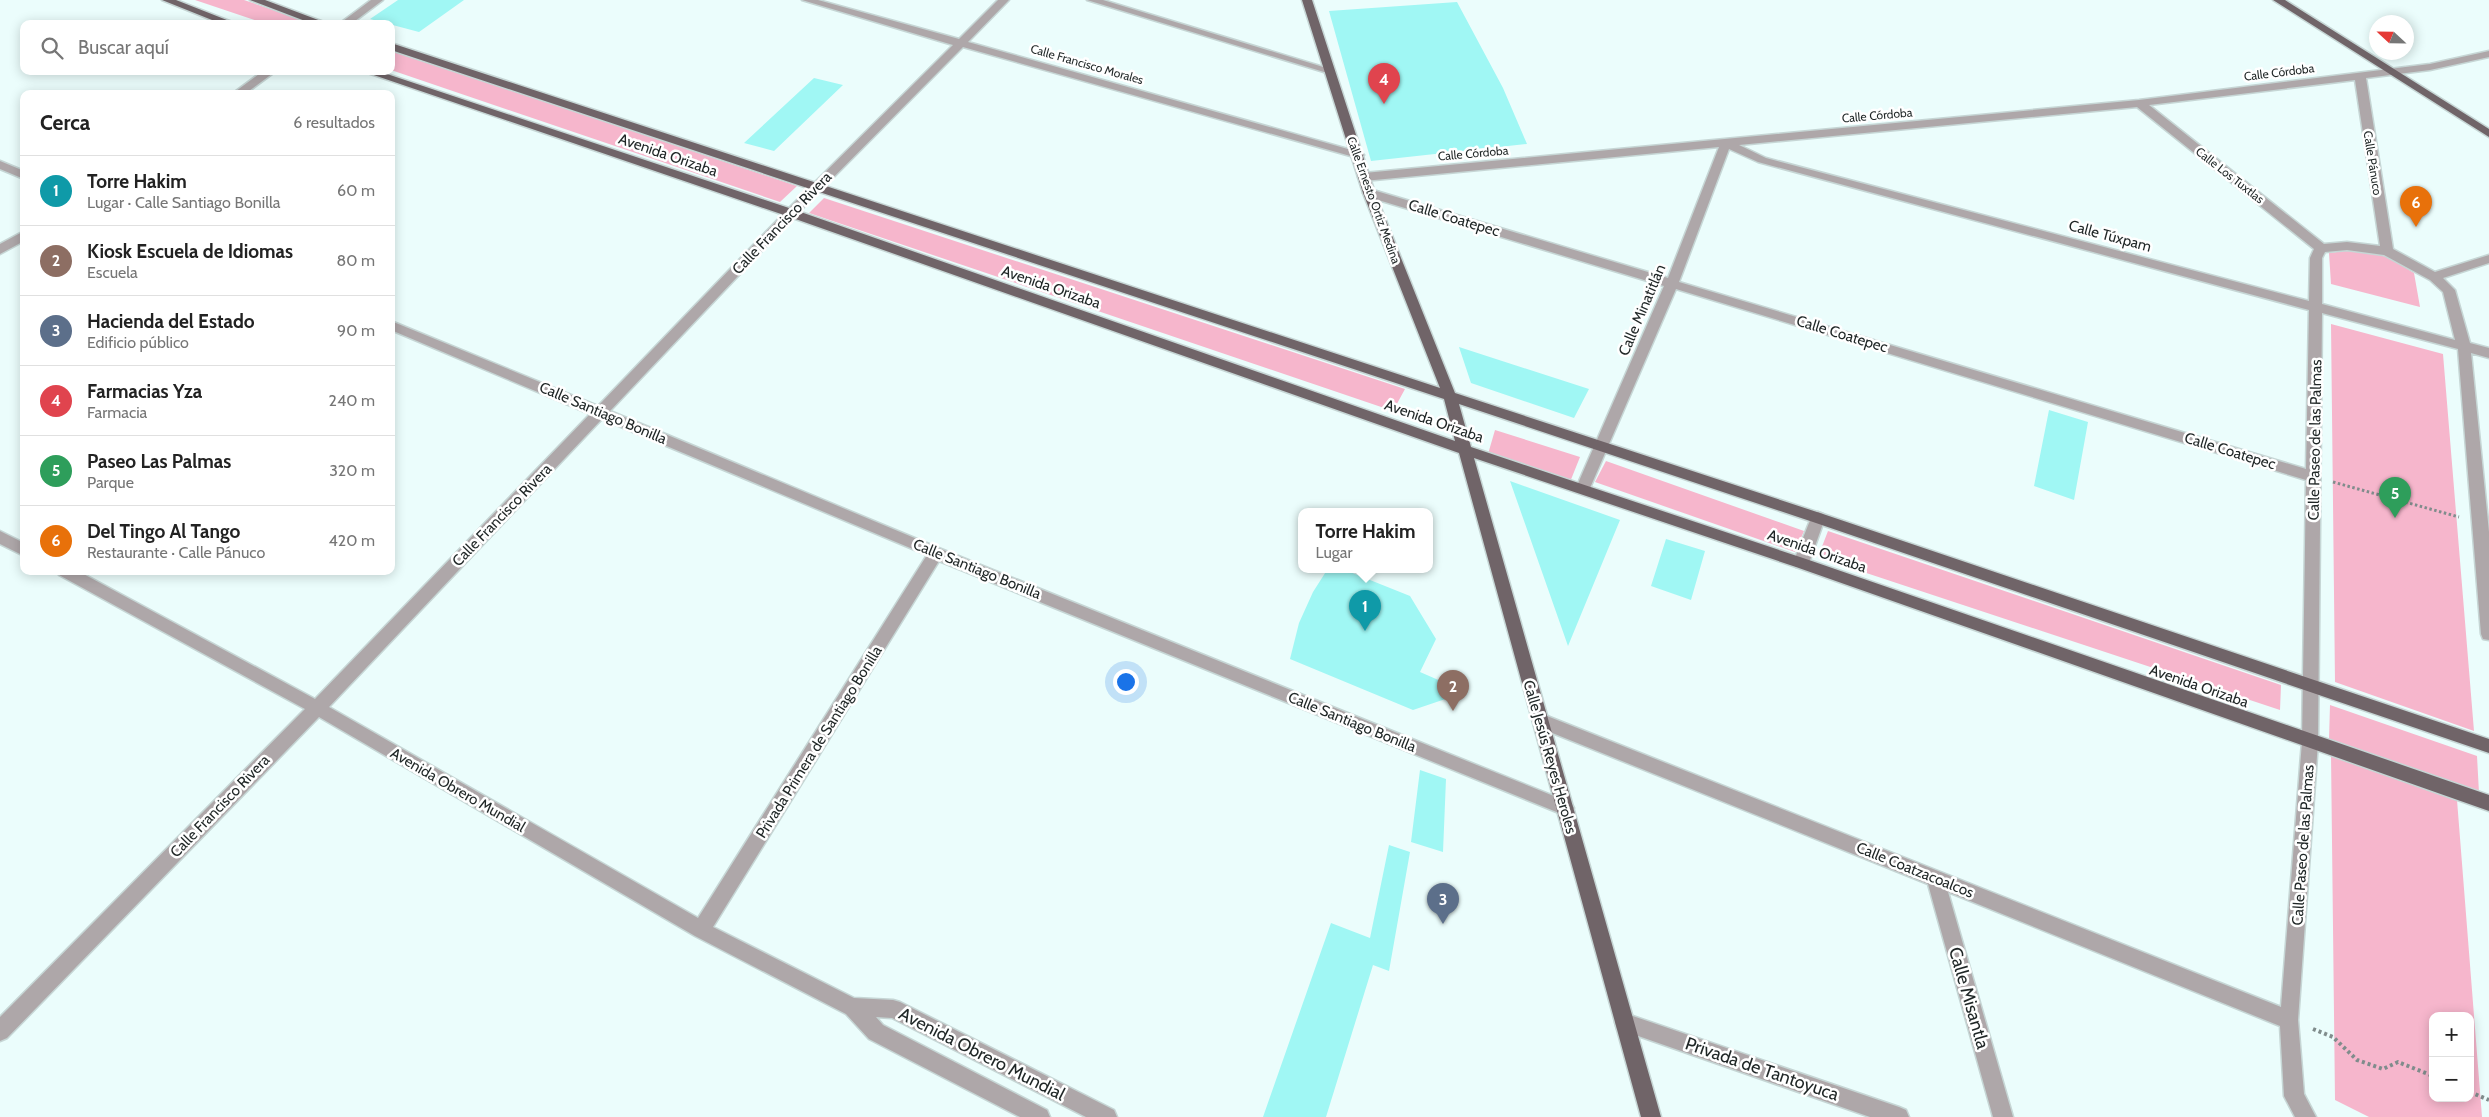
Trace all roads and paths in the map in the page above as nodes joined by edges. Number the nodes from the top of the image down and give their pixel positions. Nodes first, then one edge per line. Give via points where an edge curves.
1 (167, 0) edge
2 (254, 0) edge
3 (378, 0) edge
4 (808, 0) edge
5 (1004, 0) edge
6 (1092, 0) edge
7 (1306, 0) edge
8 (2278, 0) edge
9 (221, 20) edge
10 (312, 20) edge
11 (350, 20) edge
12 (960, 43) junction
13 (395, 47) edge
14 (2489, 54) edge
15 (1328, 70) junction
16 (2391, 72) junction
17 (265, 75) edge
18 (379, 75) edge
19 (2360, 76) junction
20 (243, 90) edge
21 (2139, 103) junction
22 (2489, 134) edge
23 (1726, 143) junction
24 (1358, 155) junction
25 (0, 165) edge
26 (20, 173) edge
27 (1364, 177) junction
28 (818, 186) junction
29 (1369, 192) junction
30 (791, 213) junction
31 (20, 238) edge
32 (2322, 248) junction
33 (0, 250) edge
34 (2387, 251) junction
35 (2489, 259) edge
36 (2434, 277) junction
37 (1672, 283) junction
38 (2316, 308) junction
39 (395, 327) edge
40 (2464, 347) junction
41 (2489, 354) edge
42 (1450, 397) junction
43 (601, 411) junction
44 (1601, 448) junction
45 (1465, 450) junction
46 (2315, 477) junction
47 (1582, 488) junction
48 (1818, 518) junction
49 (2485, 525) edge
50 (0, 537) edge
51 (20, 548) edge
52 (936, 553) junction
53 (1800, 562) junction
54 (71, 575) edge
55 (2489, 634) edge
56 (2311, 687) junction
57 (317, 708) junction
58 (1540, 721) junction
59 (2310, 742) junction
60 (2489, 746) edge
61 (2489, 803) edge
62 (1565, 808) junction
63 (1935, 878) junction
64 (701, 930) junction
65 (853, 1007) junction
66 (2289, 1020) junction
67 (1624, 1022) junction
68 (0, 1031) edge
69 (2429, 1074) edge
70 (2474, 1094) edge
71 (2489, 1100) edge
72 (1040, 1117) edge
73 (1107, 1117) edge
74 (1651, 1117) edge
75 (1900, 1117) edge
76 (2003, 1117) edge
77 (2306, 1117) edge

1 - 9 main road
2 - 10 main road
3 - 11 street
4 - 12 street, Calle Francisco Morales
5 - 12 street, Calle Francisco Rivera
6 - 15 street
7 - 15 main road, Calle Ernesto Ortiz Medina
8 - 16 main road
12 - 24 street, Calle Francisco Morales
12 - 28 street, Calle Francisco Rivera
13 - 28 main road, Avenida Orizaba
14 - 16 street, Calle Córdoba
15 - 24 main road, Calle Ernesto Ortiz Medina
16 - 19 street, Calle Córdoba
16 - 22 main road
17 - 20 street
18 - 30 main road, Avenida Orizaba
19 - 21 street, Calle Córdoba
19 - 34 street, Calle Pánuco
21 - 23 street, Calle Córdoba
21 - 32 street, Calle Los Tuxtlas
23 - 27 street, Calle Córdoba
23 - 37 street, Calle Minatitlán
23 - 38 street, Calle Túxpam via 1762,160
24 - 27 main road, Calle Ernesto Ortiz Medina
25 - 26 street
27 - 29 main road, Calle Ernesto Ortiz Medina
28 - 30 street, Calle Francisco Rivera
28 - 42 main road, Avenida Orizaba
29 - 37 street, Calle Coatepec
29 - 42 main road, Calle Ernesto Ortiz Medina
30 - 43 street, Calle Francisco Rivera
30 - 45 main road, Avenida Orizaba
31 - 33 street
32 - 34 street via 2347,246
32 - 38 street, Calle Paseo de las Palmas via 2316,258
34 - 36 street
35 - 36 street
36 - 40 street via 2449,290
37 - 44 street, Calle Minatitlán
37 - 46 street, Calle Coatepec
38 - 40 street, Calle Túxpam
38 - 46 street, Calle Paseo de las Palmas
39 - 43 street, Calle Santiago Bonilla
40 - 41 street, Calle Túxpam
40 - 49 street
42 - 44 main road, Avenida Orizaba
42 - 45 main road, Calle Jesús Reyes Heroles
43 - 52 street, Calle Santiago Bonilla
43 - 57 street, Calle Francisco Rivera
44 - 47 street, Calle Minatitlán
44 - 48 main road, Avenida Orizaba
45 - 47 main road, Avenida Orizaba
45 - 58 main road, Calle Jesús Reyes Heroles
46 - 49 path
46 - 56 street, Calle Paseo de las Palmas
47 - 53 main road, Avenida Orizaba
48 - 53 street
48 - 56 main road, Avenida Orizaba
49 - 55 street
50 - 51 street
52 - 62 street, Calle Santiago Bonilla
52 - 64 street, Privada Primera de Santiago Bonilla
53 - 59 main road, Avenida Orizaba
54 - 57 street, Avenida Obrero Mundial
56 - 59 street, Calle Paseo de las Palmas
56 - 60 main road, Avenida Orizaba
57 - 64 street, Avenida Obrero Mundial
57 - 68 street, Calle Francisco Rivera
58 - 62 main road, Calle Jesús Reyes Heroles
58 - 63 street, Calle Coatzacoalcos
59 - 61 main road, Avenida Orizaba
59 - 66 street, Calle Paseo de las Palmas
62 - 67 main road, Calle Jesús Reyes Heroles
63 - 66 street, Calle Coatzacoalcos
63 - 76 street, Calle Misantla
64 - 65 street, Avenida Obrero Mundial
65 - 72 street, Avenida Obrero Mundial via 876,1032
65 - 73 street, Avenida Obrero Mundial via 893,1009
66 - 69 path via 2333,1037 2357,1060 2383,1069 2398,1062
66 - 77 street, Calle Paseo de las Palmas via 2294,1096
67 - 74 main road, Calle Jesús Reyes Heroles
67 - 75 street, Privada de Tantoyuca
70 - 71 path

